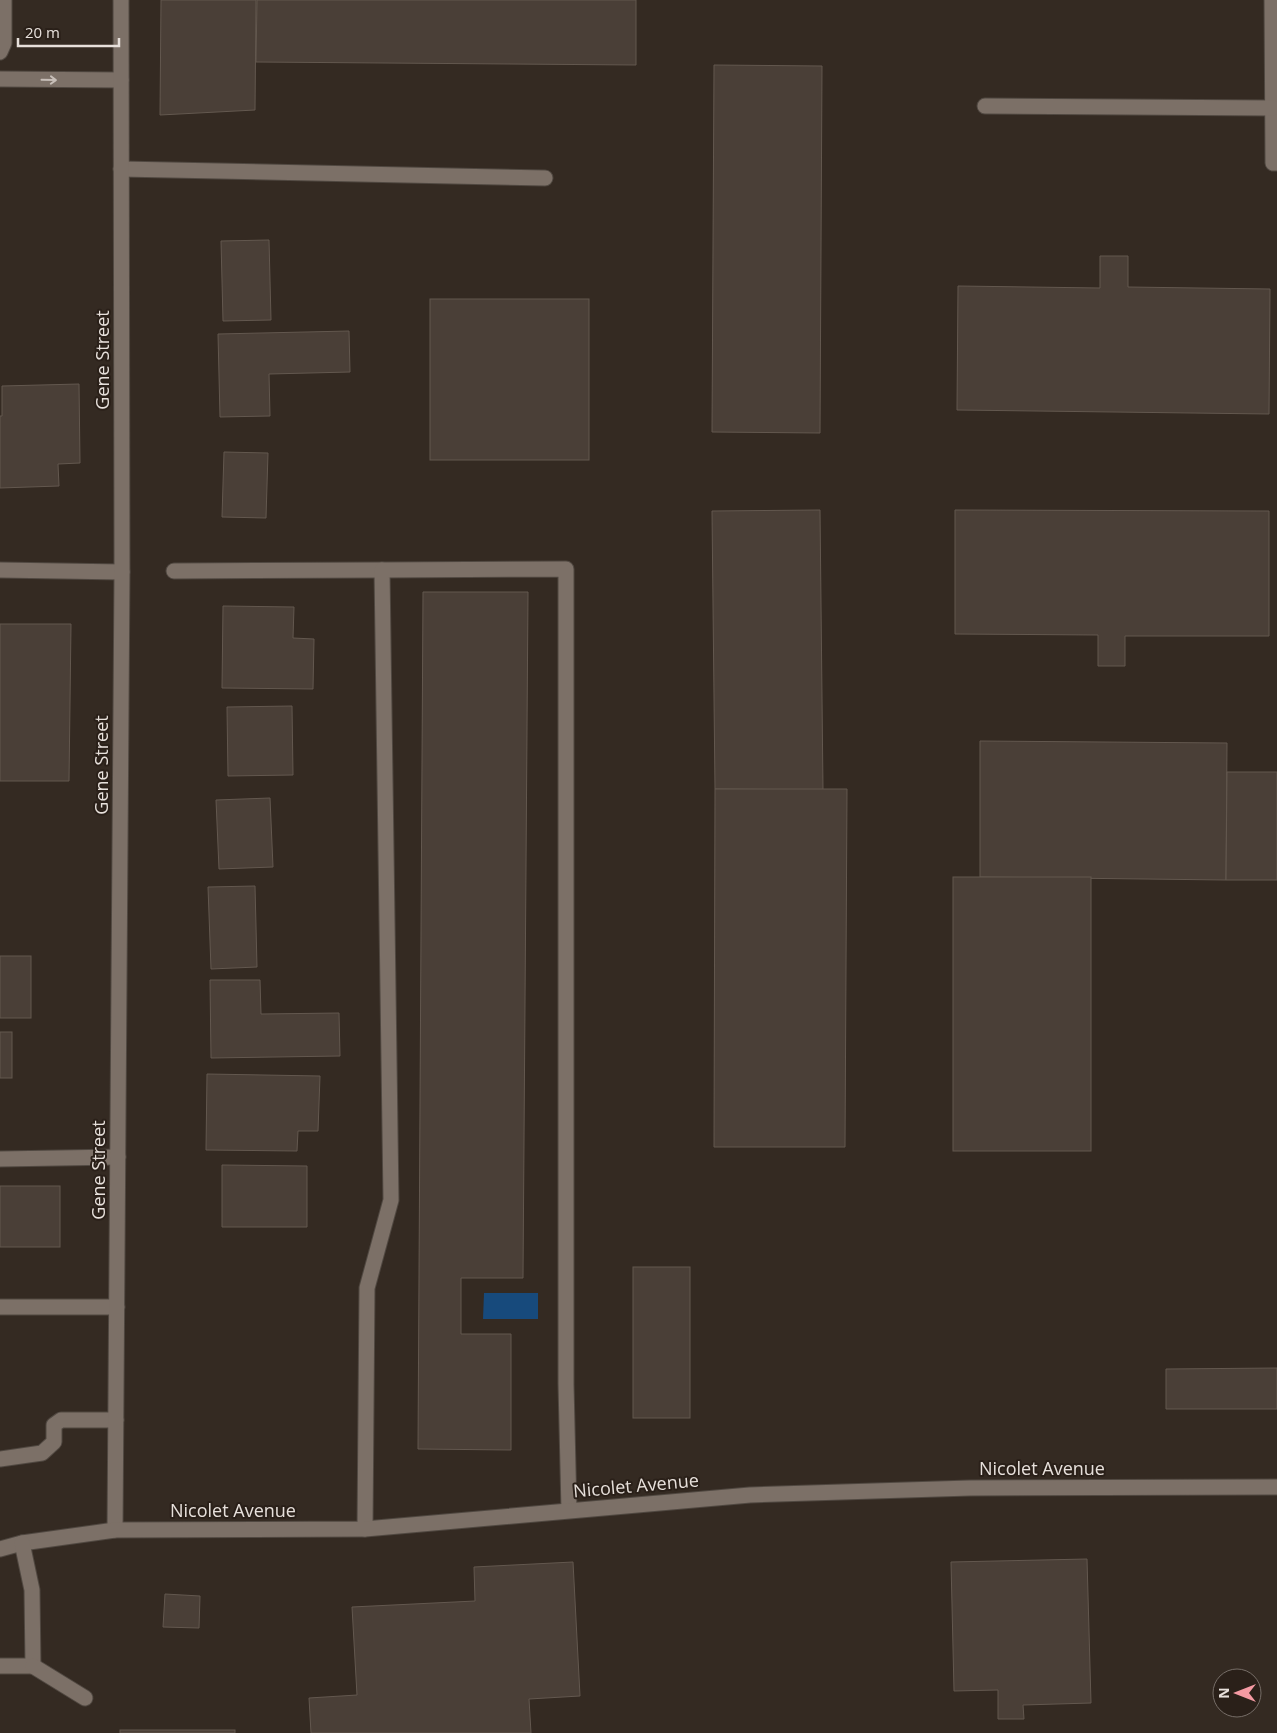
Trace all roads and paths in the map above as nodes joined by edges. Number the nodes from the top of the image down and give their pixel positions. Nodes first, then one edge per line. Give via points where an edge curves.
1 (4, 0) edge
2 (120, 0) edge
3 (1272, 0) edge
4 (0, 52) edge
5 (0, 79) edge
6 (121, 80) junction
7 (985, 106) dead end
8 (1273, 108) junction
9 (1277, 163) edge
10 (122, 169) junction
11 (545, 178) dead end
12 (0, 570) edge
13 (382, 570) junction
14 (174, 571) dead end
15 (122, 572) junction
16 (118, 1157) junction
17 (0, 1159) edge
18 (0, 1307) edge
19 (117, 1307) junction
20 (116, 1420) junction
21 (0, 1459) edge
22 (1277, 1487) edge
23 (569, 1510) junction
24 (365, 1529) junction
25 (115, 1530) junction
26 (22, 1543) junction
27 (0, 1550) edge
28 (0, 1666) edge
29 (33, 1666) junction
30 (85, 1698) dead end

1 - 4 street via 4,43
2 - 6 street, Gene Street
3 - 8 street
5 -> 6 street
6 - 10 street, Gene Street
7 - 8 street
8 - 9 street via 1273,163
10 - 11 street
10 - 15 street, Gene Street
12 - 15 street
13 - 14 street
13 - 23 street via 566,569 566,1384
13 - 24 street via 391,1200 367,1288
15 - 16 street, Gene Street
16 - 17 street
16 - 19 street, Gene Street
18 - 19 street
19 - 20 street, Gene Street
20 - 21 street via 61,1420 54,1425 54,1442 42,1453
20 - 25 street, Gene Street
22 - 23 street, Nicolet Avenue via 970,1488 750,1494
23 - 24 street, Nicolet Avenue
24 - 25 street, Nicolet Avenue
25 - 26 street, Nicolet Avenue
26 - 27 street, Nicolet Avenue
26 - 29 street via 32,1590
28 - 29 street
29 - 30 street

